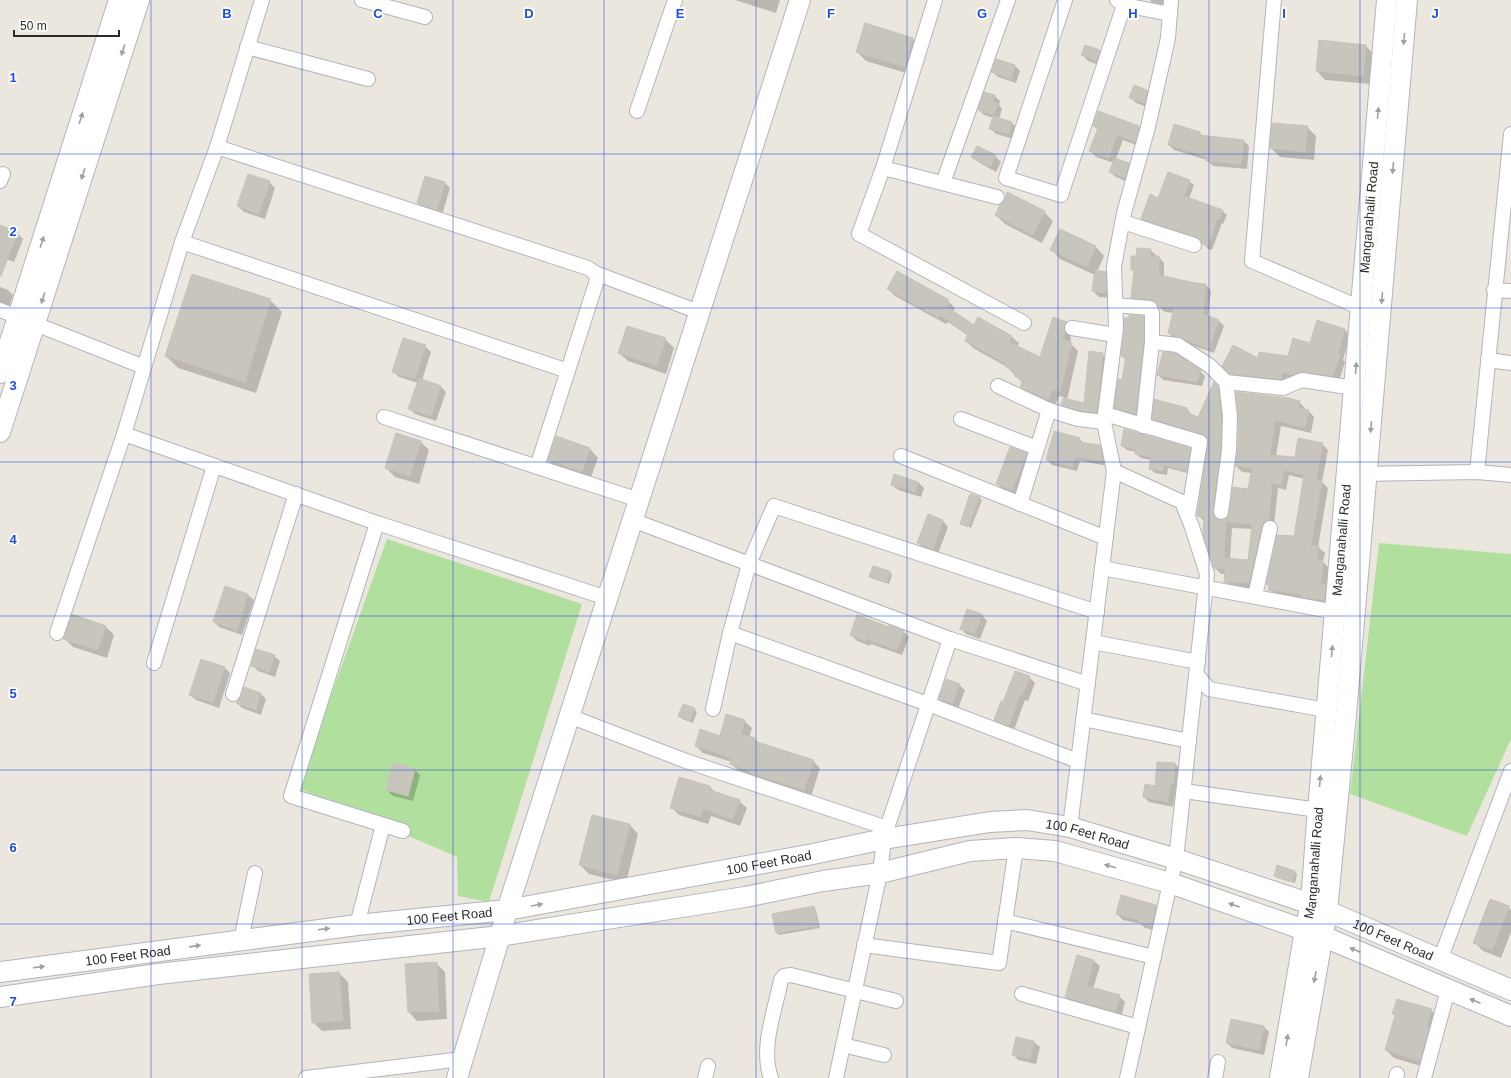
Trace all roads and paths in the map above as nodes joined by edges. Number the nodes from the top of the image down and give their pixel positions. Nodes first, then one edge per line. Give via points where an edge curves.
1 (119, 0) edge
2 (139, 0) edge
3 (262, 0) edge
4 (362, 0) edge
5 (675, 0) edge
6 (800, 0) edge
7 (935, 0) edge
8 (1008, 0) edge
9 (1065, 0) edge
10 (1171, 0) edge
11 (1274, 0) edge
12 (1387, 0) edge
13 (1407, 0) edge
14 (1121, 3) edge
15 (1170, 14) junction
16 (424, 17) dead end
17 (247, 47) junction
18 (368, 79) dead end
19 (637, 111) dead end
20 (1511, 134) edge
21 (217, 147) junction
22 (883, 168) junction
23 (943, 183) junction
24 (997, 197) dead end
25 (1122, 222) junction
26 (182, 242) junction
27 (1194, 245) dead end
28 (595, 273) junction
29 (1494, 290) junction
30 (1511, 291) edge
31 (1115, 305) junction
32 (1361, 308) junction
33 (0, 310) edge
34 (699, 312) junction
35 (27, 320) junction
36 (1024, 323) dead end
37 (1072, 328) dead end
38 (1115, 335) junction
39 (1152, 342) junction
40 (1488, 360) junction
41 (1511, 363) edge
42 (144, 367) junction
43 (568, 371) junction
44 (0, 372) edge
45 (1226, 382) junction
46 (998, 386) dead end
47 (1354, 388) junction
48 (1049, 410) junction
49 (384, 417) dead end
50 (1104, 418) junction
51 (961, 419) dead end
52 (1143, 426) junction
53 (0, 432) edge
54 (124, 434) junction
55 (1037, 448) junction
56 (901, 456) dead end
57 (214, 466) junction
58 (537, 467) junction
59 (1114, 471) junction
60 (1477, 472) junction
61 (1347, 474) junction
62 (1368, 474) junction
63 (1511, 475) edge
64 (296, 494) junction
65 (639, 500) junction
66 (1020, 504) junction
67 (1221, 512) dead end
68 (1188, 517) junction
69 (632, 520) junction
70 (377, 523) junction
71 (1270, 528) dead end
72 (1106, 538) junction
73 (749, 564) junction
74 (1102, 568) junction
75 (1206, 587) junction
76 (1255, 596) junction
77 (607, 598) junction
78 (1097, 612) junction
79 (1335, 612) junction
80 (57, 633) dead end
81 (730, 633) junction
82 (950, 639) junction
83 (1093, 642) junction
84 (154, 663) dead end
85 (1198, 668) junction
86 (1088, 684) junction
87 (233, 694) dead end
88 (928, 704) junction
89 (712, 710) dead end
90 (1326, 710) junction
91 (569, 716) junction
92 (1083, 719) junction
93 (1190, 741) junction
94 (1078, 761) junction
95 (1511, 770) edge
96 (1184, 791) junction
97 (1318, 810) junction
98 (383, 825) junction
99 (1070, 827) junction
100 (403, 831) dead end
101 (886, 834) junction
102 (1016, 848) junction
103 (1176, 859) junction
104 (255, 873) dead end
105 (880, 873) junction
106 (1170, 883) junction
107 (1319, 907) junction
108 (507, 910) junction
109 (1005, 921) junction
110 (357, 925) junction
111 (1314, 933) junction
112 (500, 936) junction
113 (241, 940) junction
114 (864, 945) junction
115 (1154, 957) junction
116 (1440, 960) junction
117 (0, 972) edge
118 (854, 990) junction
119 (1448, 990) junction
120 (1511, 990) edge
121 (1022, 994) dead end
122 (0, 997) edge
123 (896, 1001) dead end
124 (1511, 1016) edge
125 (1138, 1027) junction
126 (843, 1045) junction
127 (884, 1055) dead end
128 (1218, 1062) dead end
129 (460, 1069) edge
130 (306, 1078) edge
131 (772, 1078) edge
132 (836, 1078) edge
133 (1127, 1078) edge
134 (1215, 1078) edge
135 (1280, 1078) edge
136 (1298, 1078) edge
137 (1424, 1078) edge

35 -> 1 street
2 -> 35 street
3 - 17 street
4 - 16 street
5 - 19 street
6 - 34 street
7 - 22 street
8 - 23 street
9 - 14 street via 1006,178 1062,195
10 - 15 street
11 - 32 street via 1252,261
32 -> 12 street, Manganahalli Road
13 -> 62 street, Manganahalli Road
14 - 15 street
15 - 25 street via 1168,38 1148,127
17 - 18 street
17 - 21 street
20 - 29 street
21 - 26 street
21 - 28 street via 588,268
22 - 23 street
22 - 36 street via 859,234
23 - 24 street
25 - 27 street
25 - 31 street via 1114,266
26 - 42 street
26 - 43 street
28 - 34 street
28 - 43 street via 597,280
29 - 30 street
29 - 40 street
31 - 38 street
31 - 39 street via 1150,308
47 -> 32 street, Manganahalli Road
33 - 35 street
34 - 65 street
35 - 42 street
35 - 44 street
35 - 53 street
37 - 38 street
38 - 50 street
39 - 45 street via 1178,345 1210,366
39 - 52 street
40 - 41 street
40 - 60 street
42 - 54 street
43 - 58 street
45 - 47 street via 1283,388 1302,380
45 - 67 street via 1230,416 1229,443
46 - 48 street
47 - 61 street, Manganahalli Road
48 - 50 street via 1078,419
48 - 55 street
49 - 58 street
50 - 52 street
50 - 59 street
51 - 55 street
52 - 68 street via 1200,442
54 - 57 street
54 - 80 street
55 - 66 street
56 - 66 street
57 - 64 street
57 - 84 street
58 - 65 street
59 - 68 street via 1182,502
59 - 72 street
60 - 62 street
60 - 63 street
61 - 62 street
61 - 79 street, Manganahalli Road
62 - 107 street, Manganahalli Road via 1346,715
64 - 70 street
64 - 87 street
65 - 69 street
66 - 72 street
68 - 75 street via 1207,574
69 - 73 street
69 - 77 street
70 - 77 street
70 - 98 street via 290,796
71 - 76 street
72 - 74 street
73 - 78 street via 774,506
73 - 81 street
73 - 82 street
74 - 75 street
74 - 78 street
75 - 76 street
75 - 85 street
76 - 79 street
77 - 91 street
78 - 83 street
90 -> 79 street, Manganahalli Road
81 - 88 street
81 - 89 street
82 - 86 street
82 - 88 street
83 - 85 street
83 - 86 street
85 - 90 street via 1209,689
85 - 93 street
86 - 92 street
88 - 94 street
88 - 101 street
97 -> 90 street, Manganahalli Road
91 - 101 street
91 - 108 street
92 - 93 street
92 - 94 street
93 - 96 street
94 - 99 street
95 - 116 street
96 - 97 street
96 - 103 street
97 - 107 street, Manganahalli Road
98 - 100 street
98 - 110 street
99 - 101 street, 100 Feet Road via 1027,820
99 - 103 street, 100 Feet Road
101 - 105 street
108 -> 101 street, 100 Feet Road via 806,855
102 - 105 street, 100 Feet Road via 970,851
106 -> 102 street, 100 Feet Road via 1054,850
102 - 109 street
103 - 106 street
103 - 107 street, 100 Feet Road
104 - 113 street
105 - 112 street, 100 Feet Road
105 - 114 street
111 -> 106 street, 100 Feet Road
106 - 115 street
107 - 111 street, Manganahalli Road
107 - 116 street, 100 Feet Road
108 - 110 street, 100 Feet Road
108 - 112 street
109 - 114 street via 999,963
109 - 115 street
113 -> 110 street, 100 Feet Road
119 -> 111 street, 100 Feet Road
135 -> 111 street, Manganahalli Road
111 -> 136 street, Manganahalli Road
112 - 122 street, 100 Feet Road via 158,974
112 - 129 street
117 -> 113 street, 100 Feet Road
114 - 118 street
115 - 125 street
116 - 120 street, 100 Feet Road
118 - 123 street
118 - 126 street
118 - 131 street via 791,975 784,976 768,1043 768,1069
124 -> 119 street, 100 Feet Road
119 - 137 street
121 - 125 street
125 - 133 street
126 - 127 street
126 - 132 street
128 - 134 street
129 - 130 street

